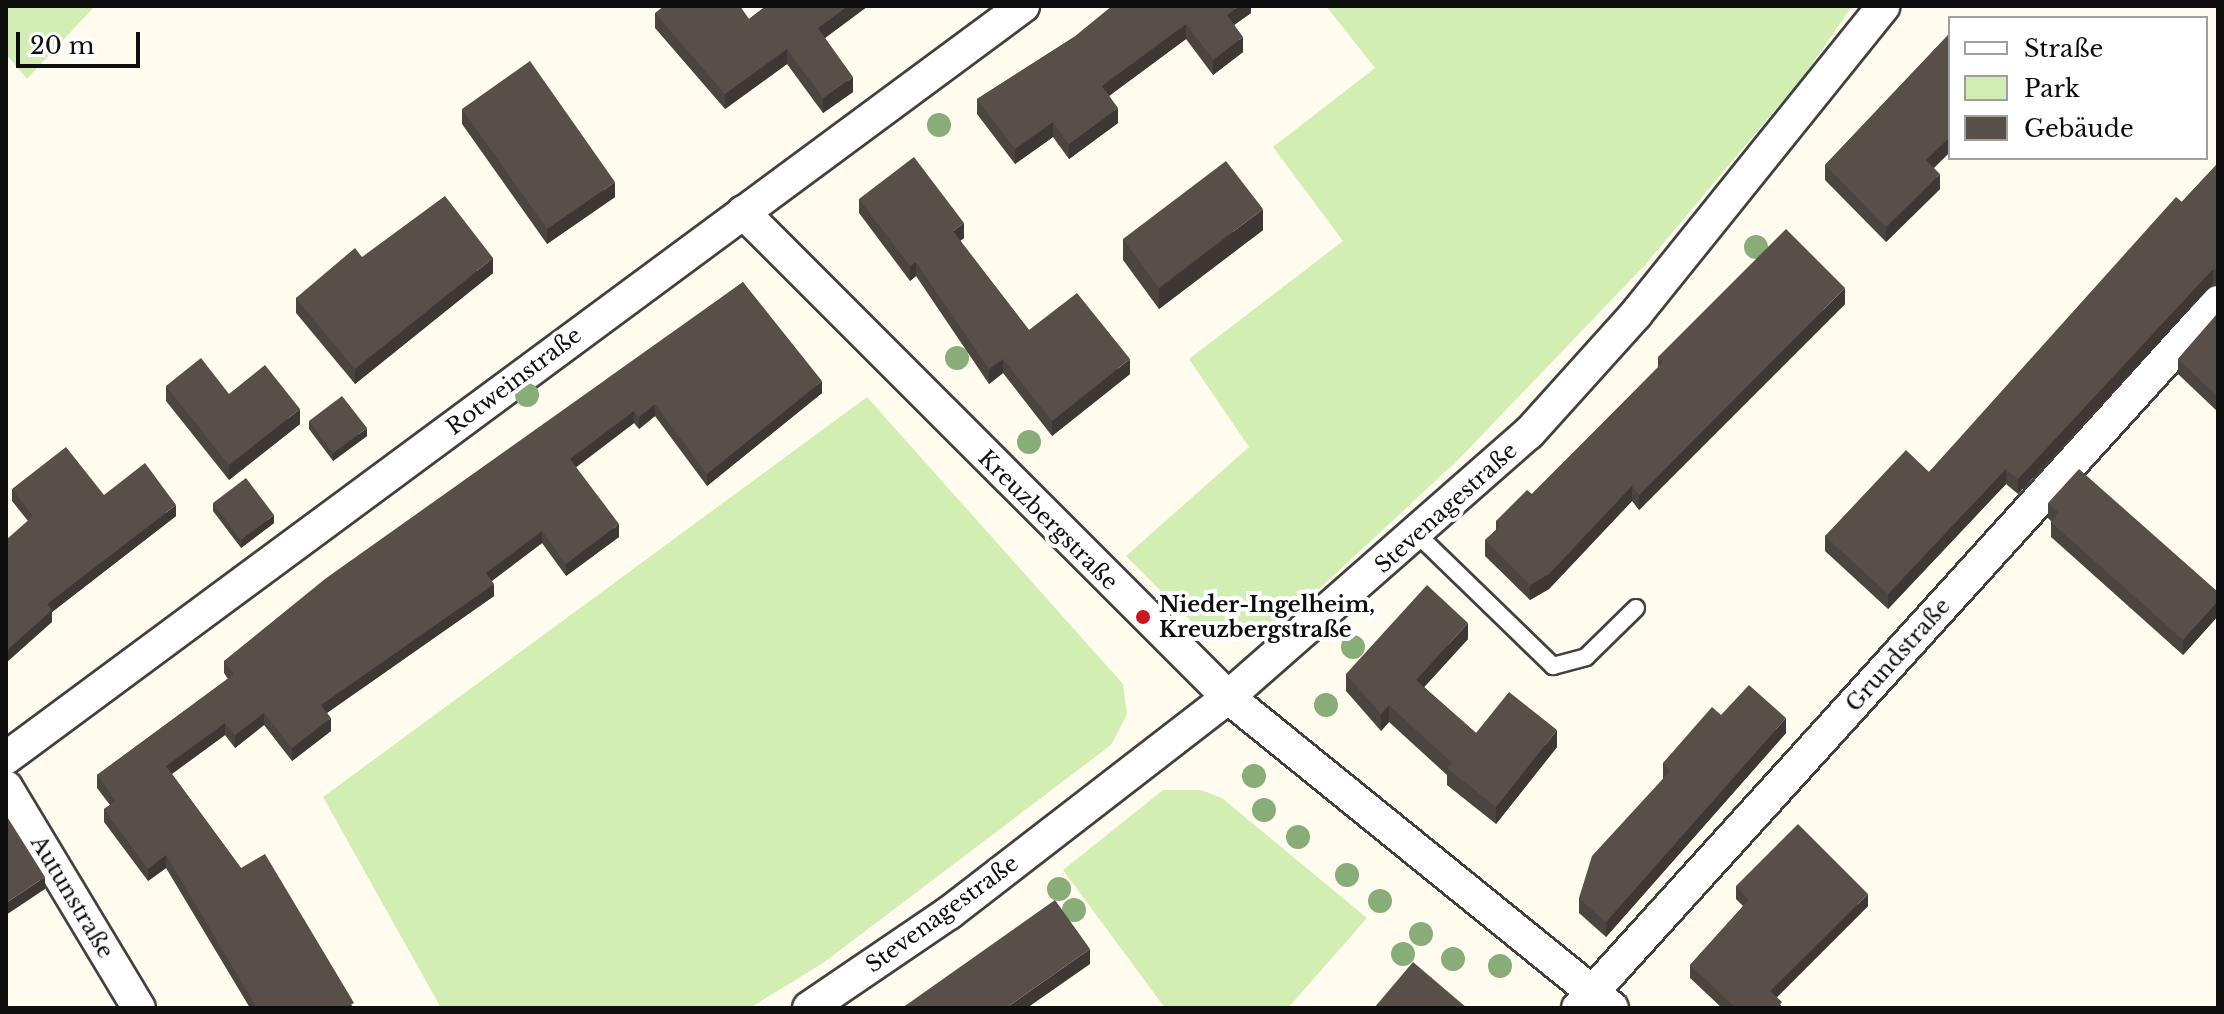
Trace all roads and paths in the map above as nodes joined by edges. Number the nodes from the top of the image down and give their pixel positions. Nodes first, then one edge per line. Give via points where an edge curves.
1 (1023, 6) edge
2 (1884, 6) edge
3 (743, 212) junction
4 (2218, 302) edge
5 (1419, 536) junction
6 (1636, 608) dead end
7 (1228, 697) junction
8 (6, 758) edge
9 (6, 787) edge
10 (1594, 1003) edge
11 (139, 1008) edge
12 (809, 1008) edge

1 - 3 street, Rotweinstraße
2 - 5 street, Stevenagestraße via 1636,314 1529,433
3 - 7 street, Kreuzbergstraße
3 - 8 street, Rotweinstraße
4 - 10 street, Grundstraße
5 - 6 lane via 1553,666 1586,657
5 - 7 street, Stevenagestraße
7 - 10 street, Kreuzbergstraße
7 - 12 street, Stevenagestraße via 949,913
9 - 11 street, Autunstraße

